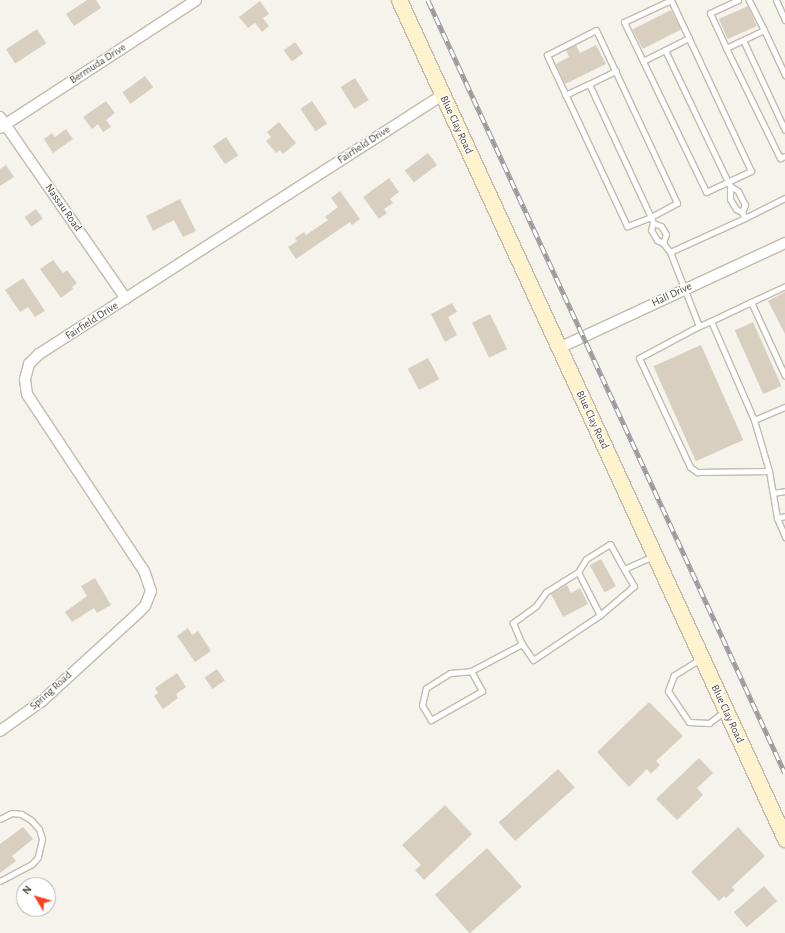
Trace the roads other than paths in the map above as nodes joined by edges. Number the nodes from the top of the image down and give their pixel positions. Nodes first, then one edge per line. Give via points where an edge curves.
1 (196, 0) edge
2 (399, 0) edge
3 (671, 0) edge
4 (738, 0) edge
5 (749, 0) edge
6 (776, 0) edge
7 (785, 20) edge
8 (764, 30) junction
9 (689, 38) junction
10 (743, 40) junction
11 (726, 48) junction
12 (665, 50) junction
13 (643, 61) junction
14 (616, 71) junction
15 (785, 75) edge
16 (590, 84) junction
17 (442, 94) junction
18 (565, 95) junction
19 (2, 123) edge
20 (785, 130) edge
21 (785, 156) edge
22 (727, 180) junction
23 (730, 186) junction
24 (785, 198) edge
25 (742, 212) junction
26 (651, 217) junction
27 (745, 218) junction
28 (653, 223) junction
29 (785, 243) edge
30 (663, 244) junction
31 (670, 252) junction
32 (785, 286) edge
33 (684, 289) junction
34 (126, 300) junction
35 (751, 302) junction
36 (711, 321) junction
37 (699, 326) junction
38 (559, 348) junction
39 (785, 376) edge
40 (785, 408) edge
41 (754, 420) junction
42 (769, 471) junction
43 (785, 491) edge
44 (772, 493) junction
45 (785, 516) edge
46 (777, 518) junction
47 (785, 537) edge
48 (654, 556) junction
49 (624, 569) junction
50 (578, 572) junction
51 (600, 615) junction
52 (522, 644) junction
53 (100, 648) joint
54 (701, 659) junction
55 (471, 671) junction
56 (726, 711) junction
57 (0, 732) edge
58 (0, 819) edge
59 (785, 839) edge
60 (0, 880) edge

1 - 19 street, Bermuda Drive
2 - 17 street, Blue Clay Road
3 - 9 lane
3 - 13 lane via 624,22
4 - 11 lane via 710,13
5 - 8 lane
6 - 7 lane
8 - 10 lane
8 - 15 lane
9 - 12 lane
9 - 22 lane via 751,171
10 - 11 lane
10 - 20 lane
11 - 21 lane via 780,158
12 - 13 lane
12 - 22 lane
13 - 22 lane via 706,192
14 - 16 lane
14 - 18 lane via 596,30 546,55
14 - 26 lane via 677,203
16 - 18 lane
16 - 26 lane
17 - 34 street, Fairfield Drive
17 - 38 street, Blue Clay Road
18 - 26 lane via 627,226
19 - 34 street, Nassau Road
22 - 23 lane
23 - 25 lane via 730,199 736,209
23 - 25 lane via 738,191 745,205
24 - 27 lane
25 - 27 lane
26 - 28 lane
27 - 31 lane
28 - 30 lane via 651,230
28 - 30 lane via 661,226 666,234
29 - 33 street, Hall Drive
30 - 31 lane
31 - 33 lane
32 - 35 lane
33 - 37 lane
33 - 38 street, Hall Drive
34 - 53 street, Fairfield Drive via 35,357 29,364 25,379 27,394 35,408 144,571 150,586 145,606
35 - 36 lane
35 - 39 lane
36 - 37 lane
36 - 41 lane
37 - 42 lane via 639,358 690,467 697,472
38 - 48 street, Blue Clay Road
40 - 41 lane
41 - 42 lane
42 - 44 lane
43 - 44 lane
44 - 46 lane
45 - 46 lane
46 - 47 lane
48 - 49 lane
48 - 54 street, Blue Clay Road
49 - 50 lane via 610,544 586,559
49 - 51 lane via 634,586
50 - 51 lane
50 - 52 lane via 546,592 536,606 512,623
51 - 52 lane via 533,660
52 - 55 lane
53 - 57 street, Spring Road via 29,712
54 - 56 street, Blue Clay Road
54 - 56 lane via 674,675 668,691 689,722 709,723
55 - 55 lane via 450,673 426,688 422,705 431,720 482,691
56 - 59 street, Blue Clay Road
58 - 60 lane via 12,813 21,814 39,829 42,839 38,857 32,864

